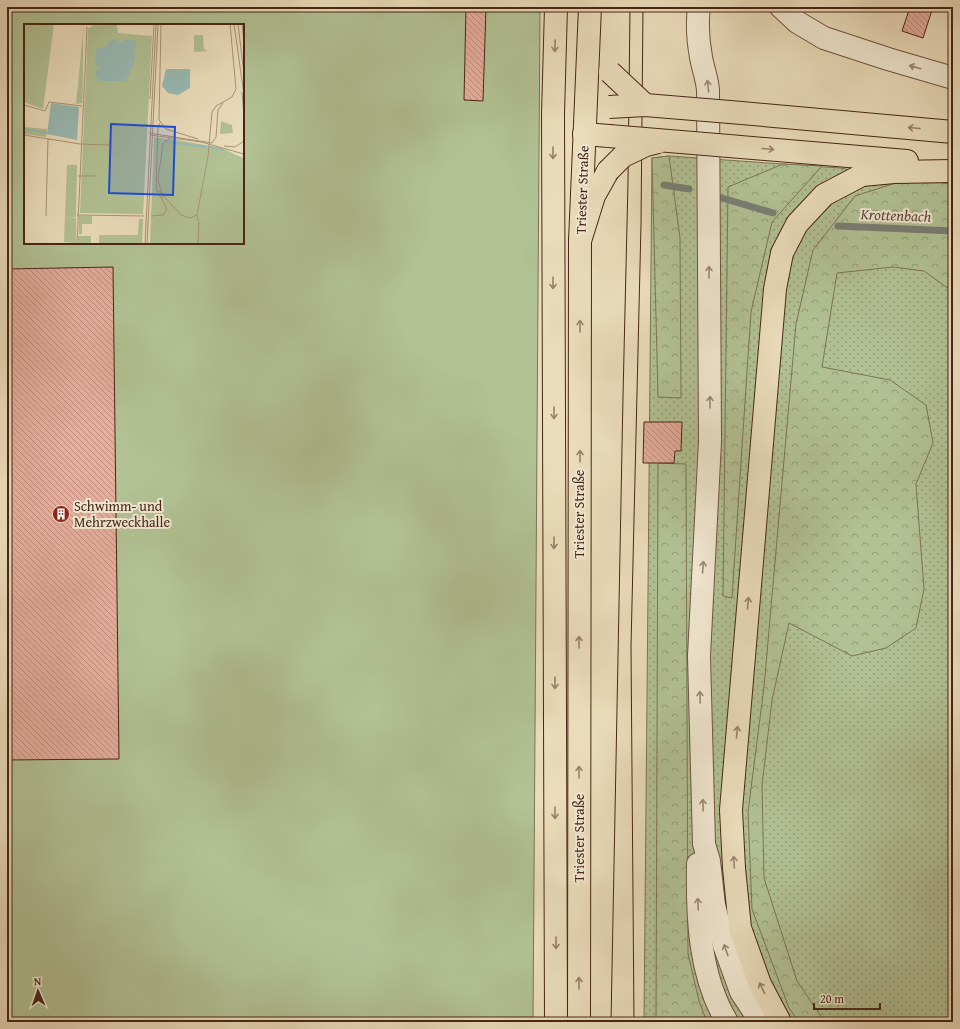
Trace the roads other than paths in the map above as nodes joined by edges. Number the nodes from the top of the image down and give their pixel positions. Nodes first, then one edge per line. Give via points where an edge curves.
1 (556, 7) edge
2 (699, 7) edge
3 (781, 7) edge
4 (590, 17) edge
5 (953, 78) edge
6 (645, 105) junction
7 (586, 107) junction
8 (553, 114) junction
9 (953, 132) edge
10 (584, 134) junction
11 (662, 140) junction
12 (953, 166) edge
13 (953, 171) edge
14 (580, 241) junction
15 (704, 844) junction
16 (556, 1022) edge
17 (579, 1022) edge
18 (727, 1022) edge
19 (761, 1022) edge
20 (780, 1022) edge

1 -> 8 main road, Triester Straße
15 -> 2 street via 699,656 710,440 708,90 700,49
5 -> 3 street via 824,38 797,22
4 - 6 main road, bridge via 610,72
4 - 7 main road, Triester Straße
6 - 7 main road, bridge
9 -> 6 main road, bridge
7 - 8 main road
7 - 10 main road, Triester Straße
8 - 10 main road
8 -> 16 main road, Triester Straße
10 - 11 main road, bridge
10 - 14 main road, Triester Straße
11 -> 12 main road, bridge
11 - 14 main road, bridge via 623,156 608,171 594,196
20 -> 13 main road via 760,984 740,928 731,810 775,289 782,253 797,224 824,195 862,175
17 -> 14 main road, Triester Straße
18 -> 15 street via 715,996 702,949 698,864
19 -> 15 street via 741,992 724,945 714,905 709,861

